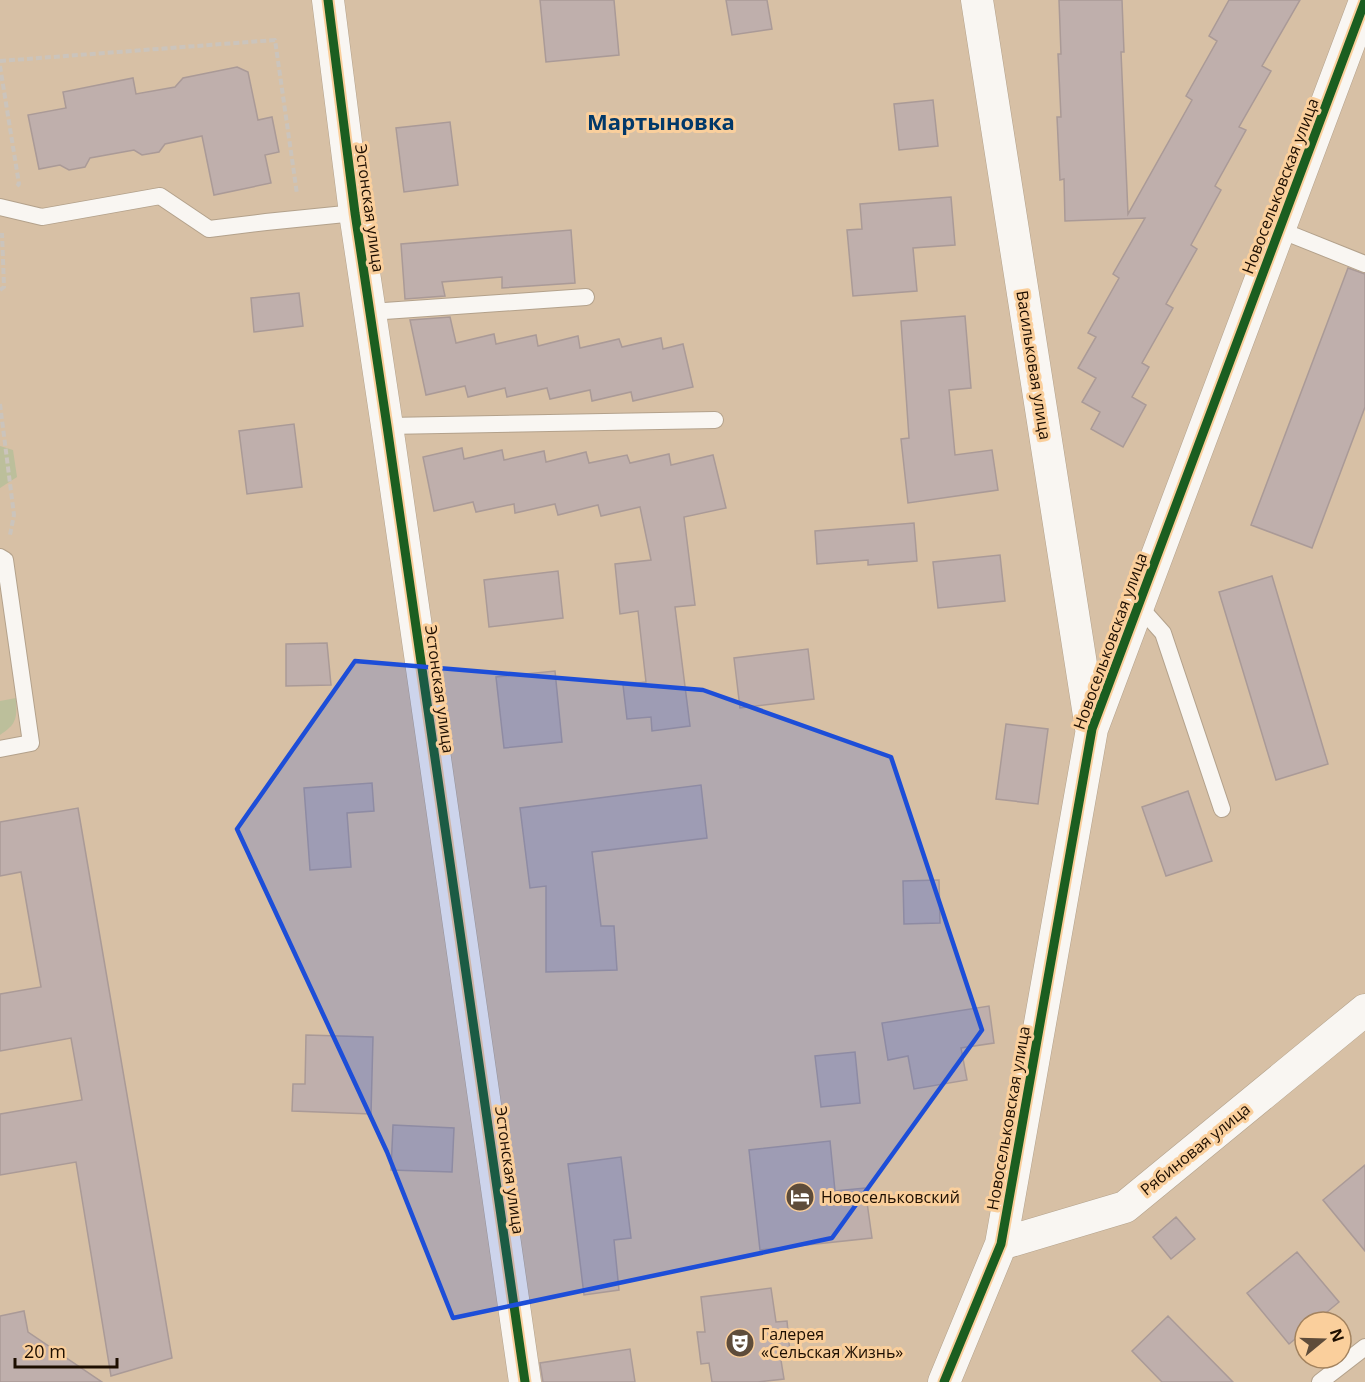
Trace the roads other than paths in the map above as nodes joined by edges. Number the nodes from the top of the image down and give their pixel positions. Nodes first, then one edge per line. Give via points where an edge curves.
1 (328, 0) edge
2 (977, 0) edge
3 (1364, 3) edge
4 (0, 207) edge
5 (355, 213) junction
6 (1280, 230) junction
7 (1365, 264) edge
8 (586, 297) dead end
9 (370, 312) junction
10 (715, 420) dead end
11 (387, 426) junction
12 (2, 558) edge
13 (1138, 605) junction
14 (1092, 729) junction
15 (0, 749) edge
16 (1222, 809) dead end
17 (1365, 1010) edge
18 (1001, 1244) junction
19 (1365, 1347) edge
20 (525, 1382) edge
21 (944, 1382) edge
22 (1320, 1382) edge

1 - 5 street, Эстонская улица
2 - 14 street, Васильковая улица
3 - 6 street, Новосельковская улица
4 - 5 lane via 42,217 160,196 209,230
5 - 9 street, Эстонская улица
6 - 7 lane
6 - 13 street, Новосельковская улица
8 - 9 lane
9 - 11 street, Эстонская улица
10 - 11 lane
11 - 20 street, Эстонская улица
12 - 15 lane via 31,743
13 - 14 street, Новосельковская улица
13 - 16 lane via 1163,633
14 - 18 street, Новосельковская улица
17 - 18 street, Рябиновая улица via 1125,1207
18 - 21 street, Новосельковская улица
19 - 22 lane

